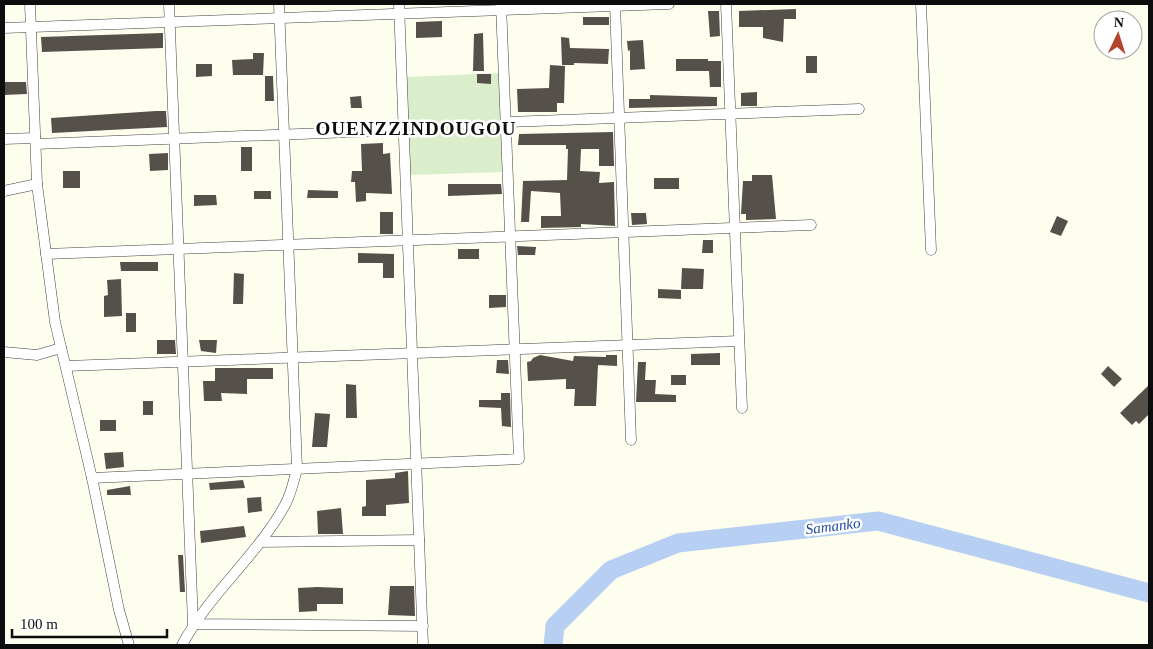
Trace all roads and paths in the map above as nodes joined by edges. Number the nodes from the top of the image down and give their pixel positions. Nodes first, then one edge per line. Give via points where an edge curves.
1 (30, 4) edge
2 (169, 4) edge
3 (279, 4) edge
4 (669, 4) edge
5 (726, 4) edge
6 (921, 4) edge
7 (615, 5) edge
8 (502, 7) edge
9 (399, 9) edge
10 (279, 18) junction
11 (170, 22) junction
12 (4, 28) edge
13 (31, 28) junction
14 (859, 109) dead end
15 (730, 114) junction
16 (619, 118) junction
17 (506, 122) junction
18 (404, 130) junction
19 (284, 134) junction
20 (174, 138) junction
21 (4, 139) edge
22 (35, 141) junction
23 (37, 184) junction
24 (4, 191) edge
25 (812, 226) dead end
26 (735, 228) junction
27 (623, 232) junction
28 (510, 237) junction
29 (408, 240) junction
30 (288, 245) junction
31 (178, 249) junction
32 (931, 250) dead end
33 (46, 254) junction
34 (739, 341) junction
35 (628, 345) junction
36 (61, 348) junction
37 (515, 350) junction
38 (4, 352) edge
39 (412, 353) junction
40 (293, 358) junction
41 (183, 362) junction
42 (66, 366) junction
43 (742, 408) dead end
44 (632, 440) dead end
45 (416, 463) junction
46 (298, 468) junction
47 (187, 474) junction
48 (92, 478) junction
49 (419, 540) junction
50 (260, 542) junction
51 (193, 624) junction
52 (422, 626) junction
53 (129, 645) edge
54 (182, 645) edge
55 (423, 645) edge

1 - 13 street
2 - 11 street
3 - 10 street
4 - 7 street
5 - 15 street
6 - 32 street
7 - 8 street
7 - 16 street
8 - 9 street
8 - 17 street
9 - 10 street
9 - 18 street
10 - 11 street
10 - 19 street
11 - 13 street
11 - 20 street
12 - 13 street
13 - 22 street
14 - 15 street
15 - 16 street
15 - 26 street
16 - 17 street
16 - 27 street
17 - 28 street
18 - 19 street
18 - 29 street
19 - 20 street
19 - 30 street
20 - 22 street
20 - 31 street
21 - 22 street
22 - 23 street
23 - 24 street
23 - 33 street
25 - 26 street
26 - 27 street
26 - 34 street
27 - 28 street
27 - 35 street
28 - 29 street
28 - 37 street
29 - 30 street
29 - 39 street
30 - 31 street
30 - 40 street
31 - 33 street
31 - 41 street
33 - 36 street
34 - 35 street
34 - 43 street
35 - 37 street
35 - 44 street
36 - 38 street via 37,355
36 - 42 street
37 - 39 street
37 - 45 street via 519,459
39 - 40 street
39 - 45 street
40 - 41 street
40 - 46 street
41 - 42 street
41 - 47 street
42 - 48 street
45 - 46 street
45 - 49 street
46 - 47 street
46 - 50 street via 286,503
47 - 48 street
47 - 51 street
48 - 53 street
49 - 50 street
49 - 52 street
50 - 51 street
51 - 52 street
51 - 54 street
52 - 55 street

